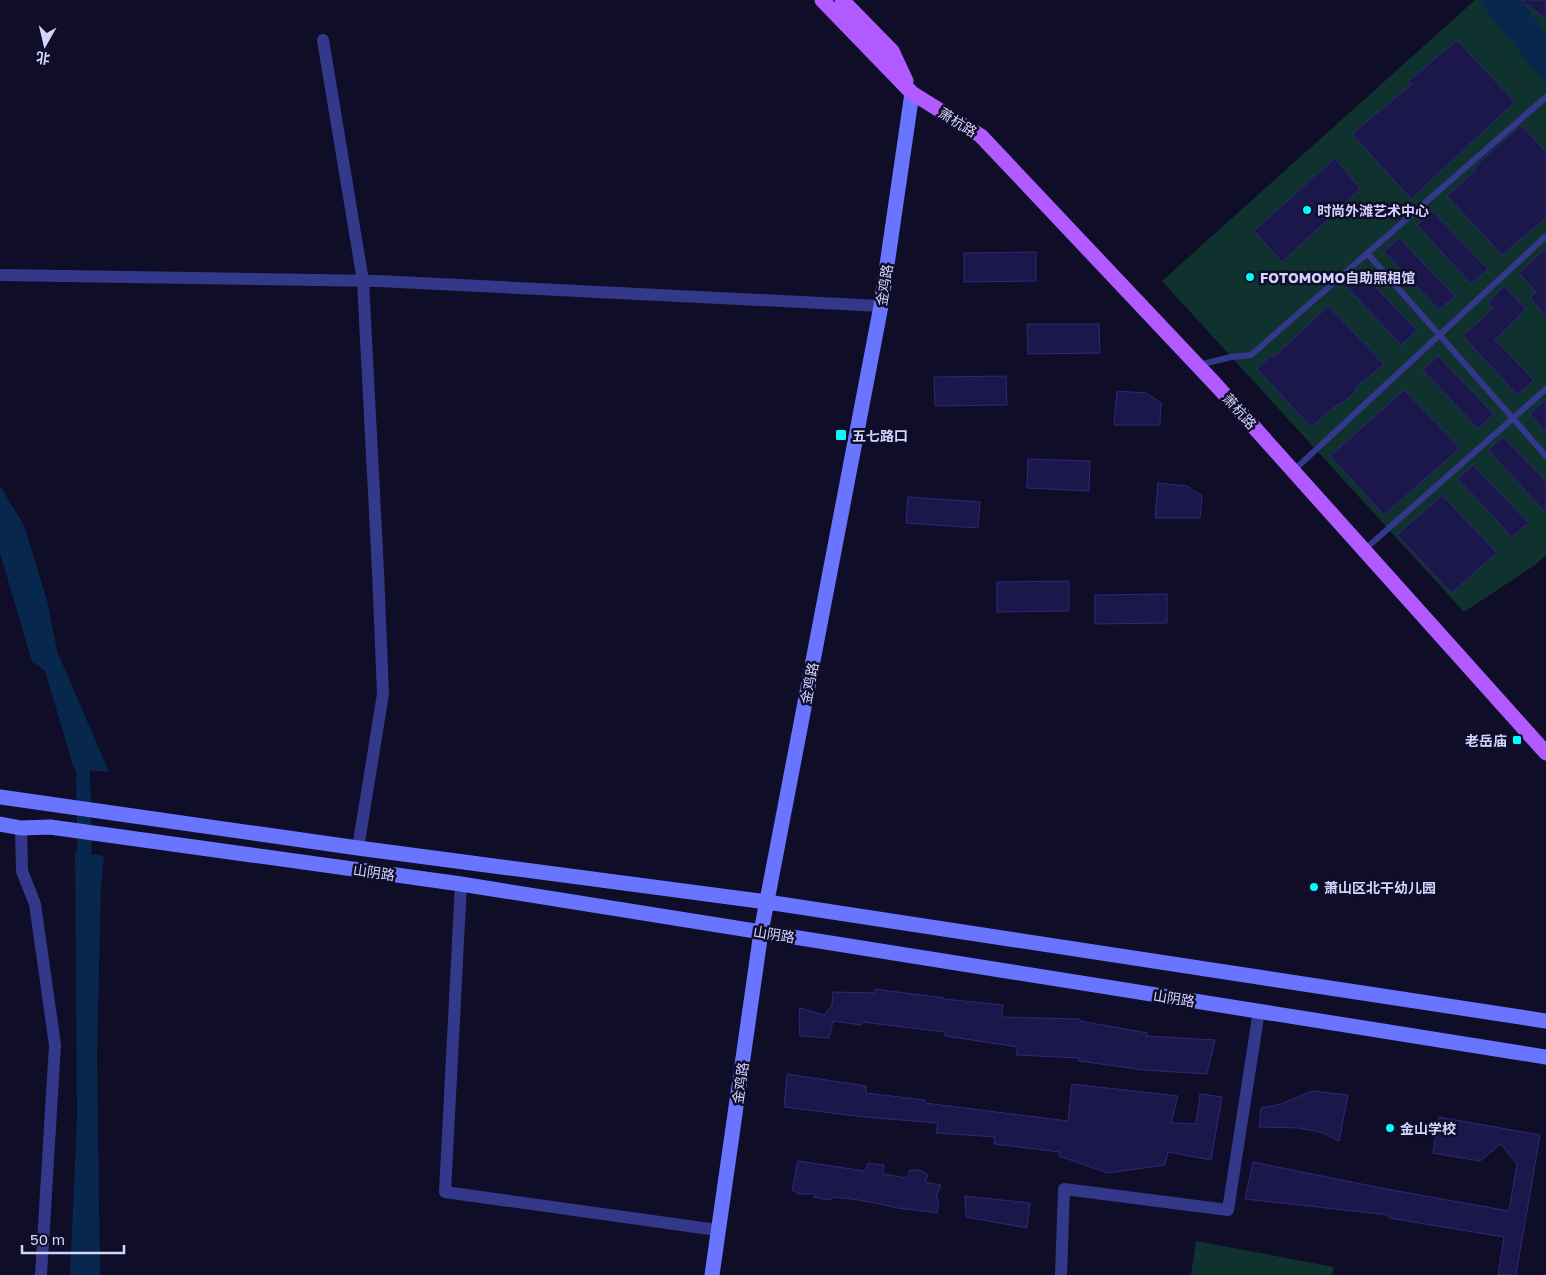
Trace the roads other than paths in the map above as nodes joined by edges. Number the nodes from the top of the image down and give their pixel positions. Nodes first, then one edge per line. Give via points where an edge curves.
1 (822, 0) edge
2 (842, 0) edge
3 (323, 40) dead end
4 (912, 93) junction
5 (1546, 97) edge
6 (1546, 236) edge
7 (1367, 253) junction
8 (0, 275) edge
9 (363, 281) junction
10 (881, 306) junction
11 (1439, 335) junction
12 (1198, 366) junction
13 (1546, 389) edge
14 (1513, 419) junction
15 (1546, 456) edge
16 (1294, 472) junction
17 (1364, 550) junction
18 (1546, 753) edge
19 (0, 797) edge
20 (0, 824) edge
21 (21, 828) junction
22 (358, 848) junction
23 (461, 884) junction
24 (767, 902) junction
25 (761, 932) junction
26 (1259, 1011) junction
27 (1542, 1020) edge
28 (1540, 1057) edge
29 (718, 1230) junction
30 (41, 1275) edge
31 (712, 1275) edge
32 (1061, 1275) edge

1 - 4 main road, 萧杭路
2 - 4 main road via 892,51
3 - 9 street
4 - 10 main road, 金鸡路
4 - 12 main road, 萧杭路 via 981,136
5 - 7 lane
6 - 11 lane
7 - 11 lane
7 - 12 lane via 1251,355
8 - 9 street
9 - 10 street
9 - 22 street via 383,694
10 - 24 main road, 金鸡路
11 - 14 lane
11 - 16 lane
12 - 16 main road, 萧杭路
13 - 14 lane
14 - 15 lane
14 - 17 lane
16 - 17 main road, 萧杭路
17 - 18 main road, 萧杭路
19 - 22 main road, 山阴路
20 - 21 main road, 山阴路
21 - 23 main road, 山阴路 via 50,828
21 - 30 street via 22,871 34,904 55,1045
22 - 24 main road, 山阴路
23 - 25 main road, 山阴路
23 - 29 street via 445,1192
24 - 25 main road, 金鸡路
24 - 27 main road, 山阴路
25 - 26 main road, 山阴路
25 - 29 main road, 金鸡路
26 - 28 main road, 山阴路
26 - 32 street via 1228,1210 1064,1189
29 - 31 main road, 金鸡路

